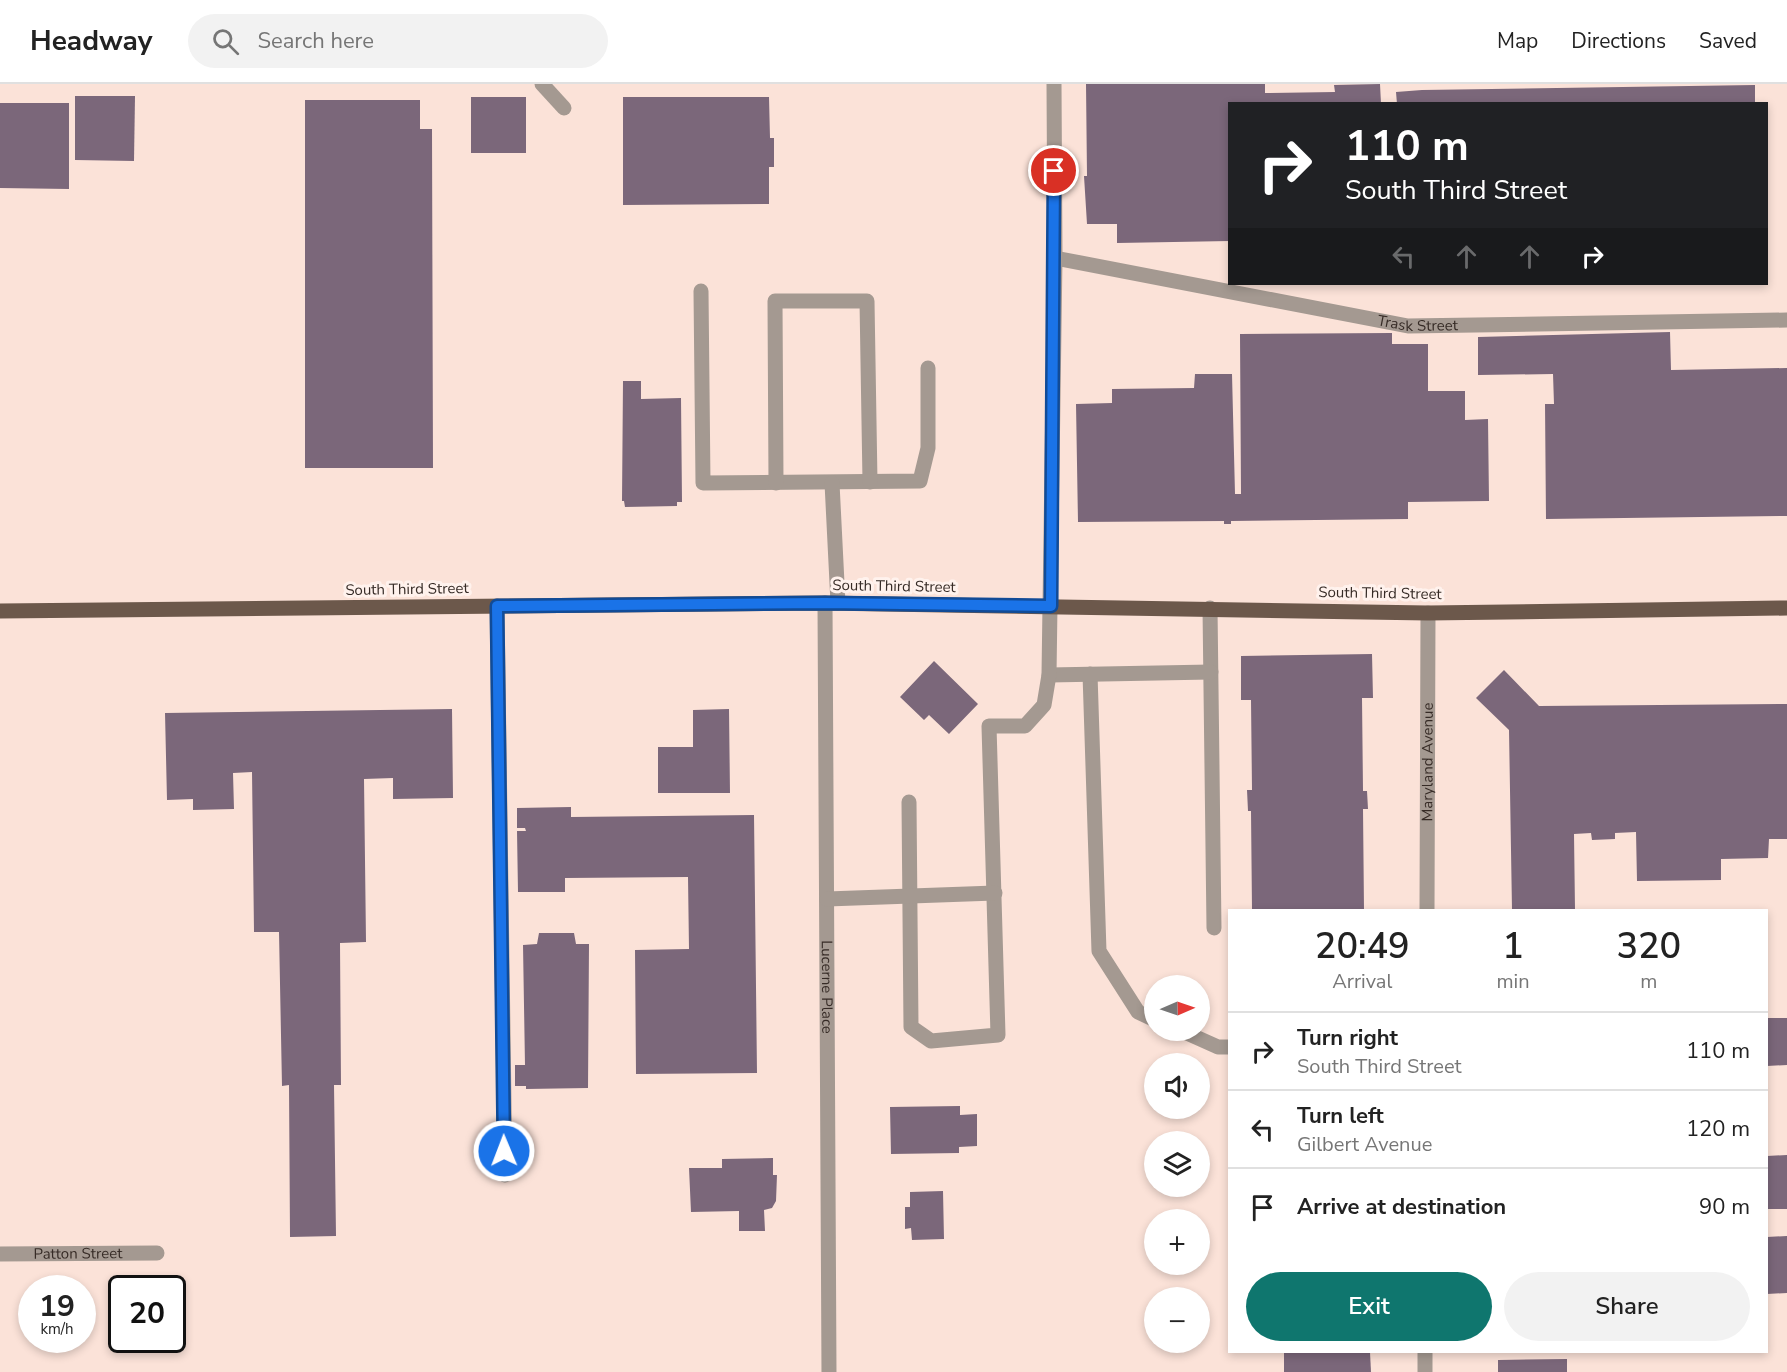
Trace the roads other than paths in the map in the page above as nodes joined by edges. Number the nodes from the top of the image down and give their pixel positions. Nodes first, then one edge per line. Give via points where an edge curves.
1 (542, 84) edge
2 (1054, 84) edge
3 (564, 108) dead end
4 (1055, 258) junction
5 (701, 291) dead end
6 (1787, 320) edge
7 (928, 368) dead end
8 (870, 482) junction
9 (776, 483) junction
10 (832, 483) junction
11 (831, 603) junction
12 (497, 606) junction
13 (1051, 606) junction
14 (1210, 608) junction
15 (1787, 608) edge
16 (0, 611) edge
17 (1428, 613) junction
18 (1211, 672) junction
19 (1090, 674) junction
20 (1049, 675) junction
21 (909, 802) dead end
22 (995, 893) junction
23 (910, 898) junction
24 (827, 899) junction
25 (1427, 909) edge
26 (1214, 928) dead end
27 (1144, 1015) edge
28 (1205, 1041) edge
29 (1228, 1047) edge
30 (504, 1175) dead end
31 (157, 1253) dead end
32 (0, 1254) edge
33 (1425, 1353) edge
34 (829, 1372) edge
35 (1425, 1372) edge

1 - 3 street
2 - 4 street
4 - 6 street, Trask Street via 1408,326
4 - 13 street
5 - 9 street via 703,483
7 - 8 street via 928,448 920,481
8 - 9 street via 867,301 775,302
8 - 10 street
9 - 10 street
10 - 11 street, Lucerne Place
11 - 12 main road, South Third Street
11 - 13 main road, South Third Street
11 - 24 street, Lucerne Place
12 - 16 main road, South Third Street
12 - 30 street
13 - 14 main road, South Third Street
13 - 20 street
14 - 17 main road, South Third Street
14 - 18 street
15 - 17 main road, South Third Street
17 - 25 street, Maryland Avenue
18 - 19 street
18 - 26 street
19 - 20 street
19 - 27 street via 1100,951 1138,1012
20 - 22 street via 1044,705 1025,726 989,726
21 - 23 street
22 - 23 street
22 - 23 street via 998,1035 931,1041 911,1027
23 - 24 street
24 - 34 street, Lucerne Place
28 - 29 street
31 - 32 street, Patton Street
33 - 35 street

